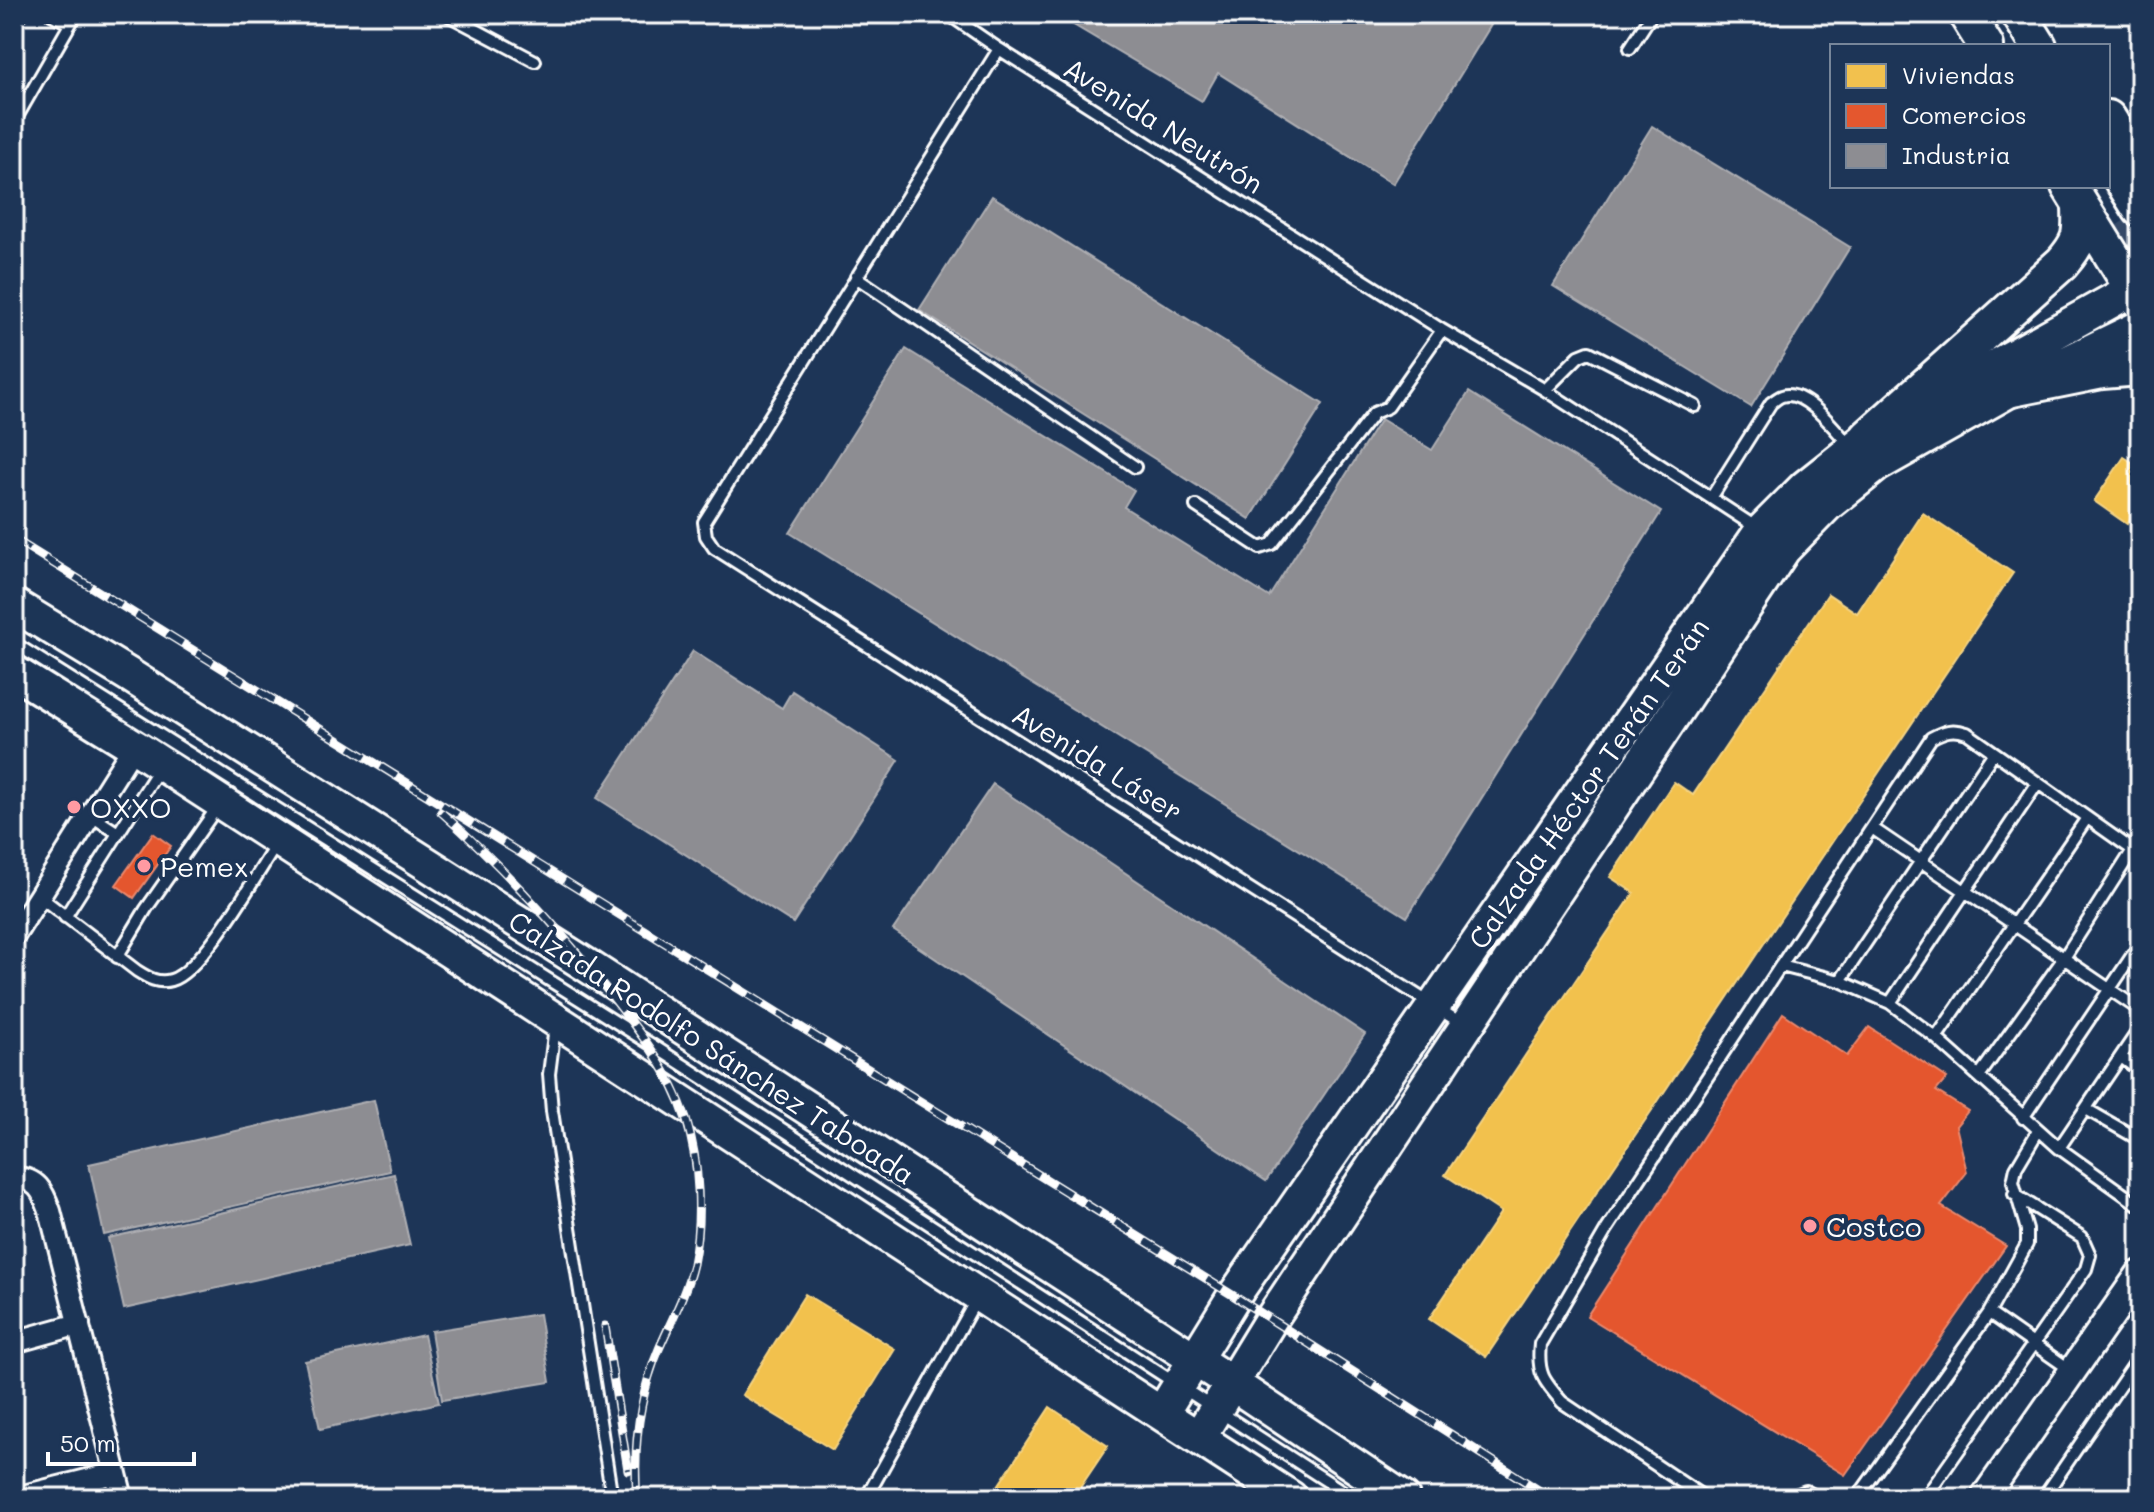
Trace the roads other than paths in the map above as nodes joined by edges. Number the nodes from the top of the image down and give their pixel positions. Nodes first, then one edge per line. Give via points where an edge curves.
1 (22, 14) edge
2 (51, 14) edge
3 (446, 14) edge
4 (948, 14) edge
5 (1652, 14) edge
6 (1966, 14) edge
7 (1993, 14) edge
8 (2019, 14) edge
9 (2046, 14) edge
10 (14, 19) edge
11 (73, 19) edge
12 (1985, 44) edge
13 (2011, 44) edge
14 (2038, 44) edge
15 (2064, 44) edge
16 (1630, 48) dead end
17 (999, 49) junction
18 (535, 61) dead end
19 (14, 122) edge
20 (2124, 150) edge
21 (2081, 193) edge
22 (2128, 217) edge
23 (856, 277) junction
24 (2138, 291) edge
25 (2140, 327) edge
26 (1442, 330) junction
27 (2140, 368) edge
28 (2012, 389) junction
29 (1545, 390) junction
30 (1695, 406) dead end
31 (1860, 443) junction
32 (1135, 467) dead end
33 (1711, 498) junction
34 (1196, 506) dead end
35 (1773, 540) junction
36 (14, 605) edge
37 (14, 643) edge
38 (14, 672) edge
39 (134, 746) junction
40 (1993, 754) junction
41 (162, 764) junction
42 (2037, 784) junction
43 (220, 802) junction
44 (90, 815) junction
45 (2087, 818) junction
46 (1872, 828) junction
47 (118, 833) junction
48 (279, 840) junction
49 (2137, 853) edge
50 (1920, 860) junction
51 (1965, 891) junction
52 (39, 896) junction
53 (65, 917) junction
54 (2015, 925) junction
55 (14, 936) edge
56 (2140, 944) edge
57 (117, 957) junction
58 (2064, 958) junction
59 (1781, 966) junction
60 (1840, 981) junction
61 (2109, 989) junction
62 (1890, 1003) junction
63 (1435, 1004) junction
64 (2140, 1010) edge
65 (556, 1021) junction
66 (1466, 1027) junction
67 (2140, 1028) edge
68 (1936, 1038) junction
69 (2121, 1057) junction
70 (2140, 1071) edge
71 (1979, 1076) junction
72 (2086, 1109) junction
73 (2023, 1118) junction
74 (2038, 1131) junction
75 (2140, 1140) edge
76 (2059, 1148) junction
77 (15, 1178) edge
78 (2014, 1194) junction
79 (2140, 1206) edge
80 (2140, 1274) edge
81 (979, 1294) junction
82 (1989, 1313) junction
83 (79, 1324) junction
84 (14, 1342) edge
85 (2033, 1343) junction
86 (2140, 1356) edge
87 (2072, 1371) junction
88 (1188, 1373) junction
89 (1225, 1396) junction
90 (1162, 1413) junction
91 (1199, 1437) junction
92 (115, 1473) junction
93 (15, 1498) edge
94 (122, 1498) edge
95 (612, 1498) edge
96 (866, 1498) edge
97 (1291, 1498) edge
98 (1353, 1498) edge
99 (1403, 1498) edge
100 (1705, 1498) edge
101 (1788, 1498) edge
102 (1818, 1498) edge
103 (1857, 1498) edge
104 (1925, 1498) edge
105 (1984, 1498) edge
106 (2043, 1498) edge

1 - 10 lane
2 - 11 lane
3 - 18 lane
4 - 17 lane, Avenida Neutrón
5 - 16 lane
6 - 12 highway
7 - 13 highway
8 - 14 highway
9 - 15 highway
11 - 19 lane
17 - 23 lane
17 - 26 lane, Avenida Neutrón
20 - 22 highway
21 - 22 highway
21 - 24 highway
21 - 31 highway via 2081,235 2062,263
23 - 32 lane
23 - 63 lane, Avenida Láser via 704,522 714,548
24 - 31 main road, Calzada Héctor Terán Terán
25 - 28 main road, Calzada Héctor Terán Terán
26 - 29 lane, Avenida Neutrón
26 - 34 lane via 1388,407 1374,413 1272,544 1260,548
27 - 28 highway
28 - 35 main road, Calzada Héctor Terán Terán via 1877,465
29 - 30 lane via 1589,352
29 - 33 lane, Avenida Neutrón
31 - 33 lane via 1806,402 1781,396 1771,403
31 - 35 main road, Calzada Héctor Terán Terán via 1805,487
33 - 35 lane, Avenida Neutrón
35 - 63 main road, Calzada Héctor Terán Terán
35 - 66 main road, Calzada Héctor Terán Terán
36 - 88 main road, Calzada Rodolfo Sánchez Taboada via 588,966
37 - 88 lane via 623,1027
38 - 39 main road
39 - 41 main road
39 - 44 street
40 - 42 lane
40 - 46 lane via 1956,730 1931,738
40 - 50 lane
41 - 43 main road
41 - 47 lane
42 - 45 lane
42 - 51 lane
43 - 48 main road
43 - 57 lane
44 - 47 lane
44 - 52 street
45 - 49 lane
45 - 54 lane
46 - 50 lane
46 - 59 lane
47 - 53 lane
48 - 57 lane via 205,951 183,975 153,980
48 - 65 main road
49 - 58 lane
50 - 51 lane
50 - 60 lane
51 - 54 lane
51 - 62 lane
52 - 53 lane
52 - 55 street
53 - 57 lane
54 - 58 lane
54 - 68 lane
56 - 61 lane
58 - 61 lane
58 - 71 lane
59 - 60 lane
59 - 100 lane via 1607,1229 1540,1344 1543,1381 1562,1402
60 - 62 lane
61 - 64 lane
61 - 73 lane
62 - 68 lane
63 - 66 lane, Avenida Láser
63 - 88 main road, Calzada Héctor Terán Terán via 1234,1296
65 - 81 main road
65 - 95 lane via 549,1074 552,1111
66 - 89 main road, Calzada Héctor Terán Terán
67 - 69 lane
68 - 71 lane
69 - 70 lane
69 - 72 lane
71 - 73 lane
72 - 75 lane
72 - 76 lane
73 - 74 lane
74 - 76 lane
74 - 78 lane via 2016,1168
76 - 79 lane
77 - 83 street via 36,1183 43,1192
78 - 82 lane via 2027,1244
78 - 85 lane via 2082,1237 2090,1255 2086,1269
80 - 87 street
81 - 90 main road
81 - 96 lane
82 - 85 lane
82 - 103 lane
83 - 84 street
83 - 92 street
85 - 87 lane
85 - 104 lane
86 - 106 lane
87 - 105 street
88 - 89 main road, Calzada Rodolfo Sánchez Taboada
88 - 90 main road, Calzada Héctor Terán Terán
89 - 91 main road, Calzada Héctor Terán Terán
89 - 98 lane
89 - 99 main road, Calzada Rodolfo Sánchez Taboada
90 - 91 main road
91 - 97 main road
92 - 93 street
92 - 94 street
101 - 102 lane via 1806,1491

